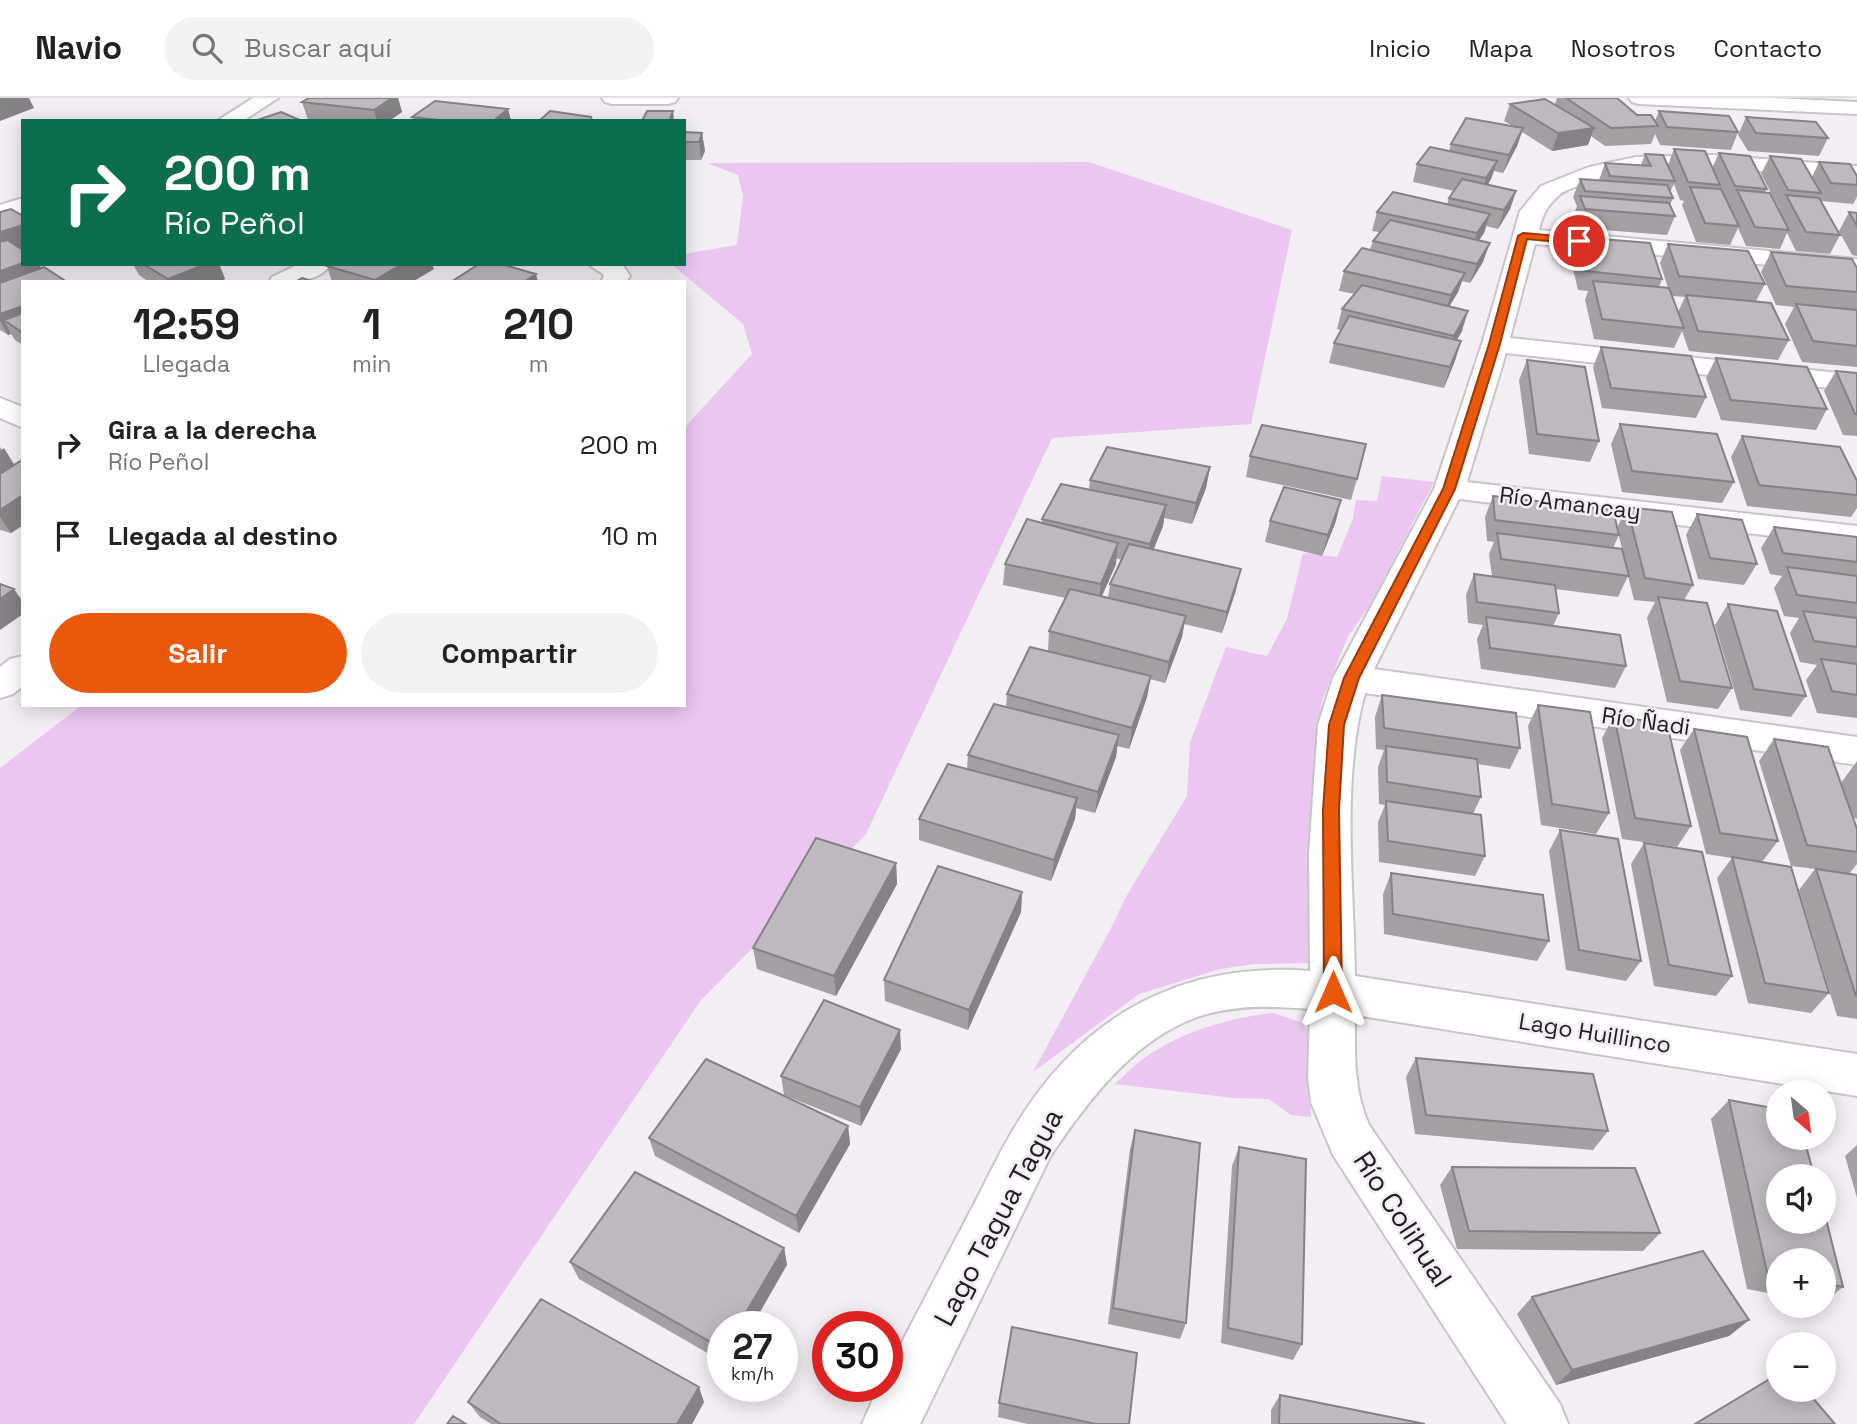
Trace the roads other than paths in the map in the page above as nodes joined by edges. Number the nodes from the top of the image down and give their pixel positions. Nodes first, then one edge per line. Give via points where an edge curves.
1 (268, 98) edge
2 (612, 98) edge
3 (668, 98) edge
4 (1639, 98) edge
5 (1857, 108) edge
6 (231, 119) edge
7 (1857, 173) edge
8 (21, 206) edge
9 (0, 213) edge
10 (1523, 236) junction
11 (315, 266) edge
12 (1857, 266) edge
13 (285, 280) edge
14 (1494, 344) junction
15 (1857, 383) edge
16 (1449, 489) junction
17 (1857, 536) edge
18 (21, 669) edge
19 (1351, 678) junction
20 (0, 685) edge
21 (1857, 751) edge
22 (1333, 992) junction
23 (1857, 1075) edge
24 (890, 1424) edge
25 (1540, 1424) edge

1 - 6 street
2 - 3 street
4 - 5 street
7 - 10 street, Río Colihual via 1711,162 1636,164 1563,183 1538,201
8 - 9 street
10 - 12 street
10 - 14 street, Río Colihual
11 - 13 street
14 - 15 street
14 - 16 street, Río Colihual
16 - 17 street, Río Amancay
16 - 19 street, Río Colihual
18 - 20 street
19 - 21 street, Río Ñadi
19 - 22 street, Río Colihual via 1336,725 1331,810
22 - 23 street, Lago Huillinco
22 - 24 street, Lago Tagua Tagua via 1282,987 1209,995 1175,1006 1106,1050 1060,1099 1033,1141
22 - 25 street, Río Colihual via 1332,1078 1335,1102 1350,1139

